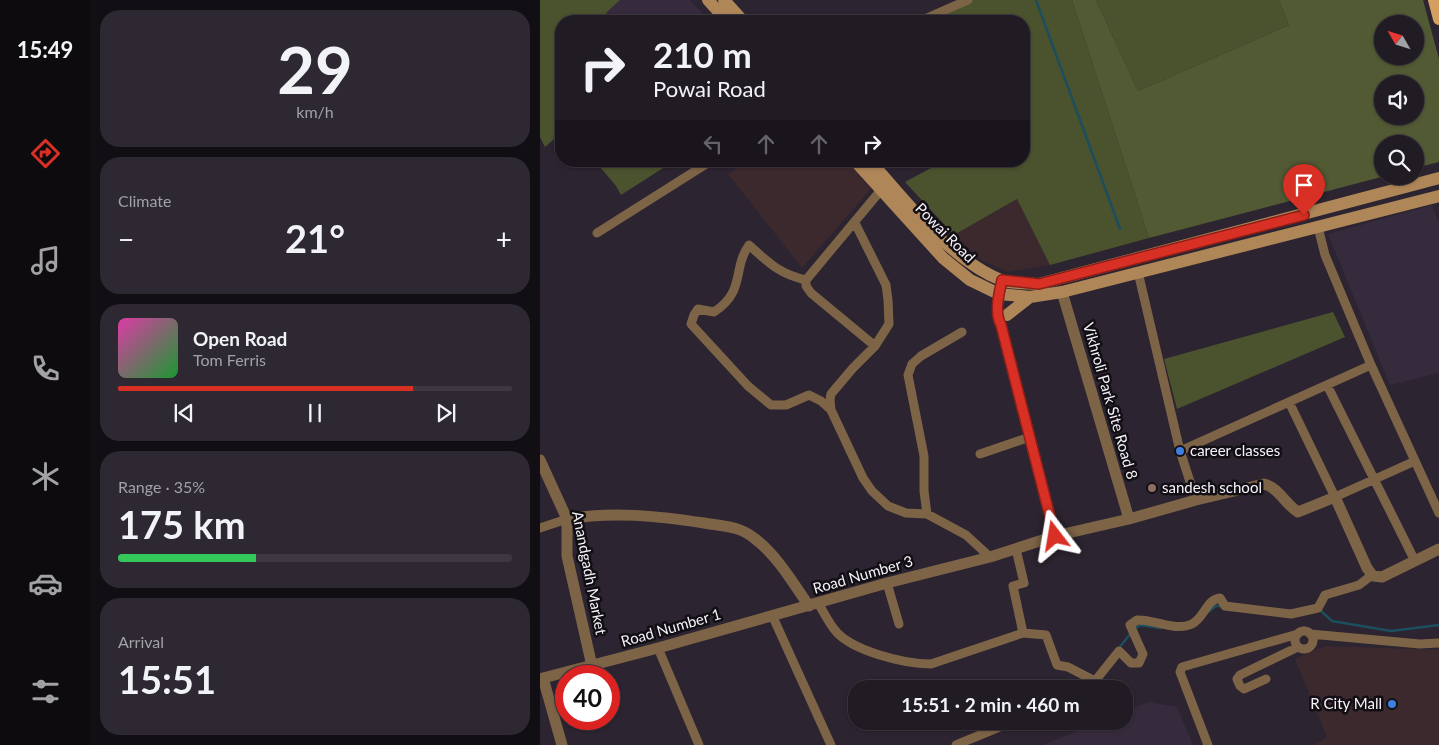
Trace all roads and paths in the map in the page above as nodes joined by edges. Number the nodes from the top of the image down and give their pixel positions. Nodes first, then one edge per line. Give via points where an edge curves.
1 (708, 0) edge
2 (724, 0) edge
3 (968, 0) edge
4 (1434, 0) edge
5 (722, 15) edge
6 (738, 15) edge
7 (934, 15) edge
8 (1439, 19) edge
9 (702, 167) edge
10 (860, 167) edge
11 (876, 167) edge
12 (1439, 178) edge
13 (881, 190) junction
14 (1439, 196) edge
15 (855, 223) junction
16 (1318, 227) junction
17 (597, 233) dead end
18 (1138, 272) junction
19 (806, 280) junction
20 (1008, 281) junction
21 (1062, 292) junction
22 (1005, 295) junction
23 (1030, 297) junction
24 (1004, 320) junction
25 (962, 332) dead end
26 (875, 346) junction
27 (1371, 365) junction
28 (1327, 385) junction
29 (1290, 402) junction
30 (831, 410) junction
31 (1030, 438) junction
32 (1180, 451) junction
33 (980, 454) dead end
34 (1415, 461) junction
35 (541, 465) edge
36 (1374, 479) junction
37 (1335, 497) junction
38 (1196, 500) junction
39 (1439, 512) edge
40 (927, 514) junction
41 (566, 519) junction
42 (1129, 519) junction
43 (540, 528) edge
44 (1055, 536) junction
45 (1016, 549) junction
46 (1439, 549) edge
47 (990, 557) junction
48 (1415, 561) junction
49 (1372, 575) junction
50 (887, 583) junction
51 (814, 604) junction
52 (772, 615) junction
53 (899, 624) dead end
54 (1023, 633) junction
55 (1298, 634) junction
56 (1310, 634) junction
57 (1439, 643) edge
58 (1298, 647) junction
59 (658, 648) junction
60 (592, 665) edge
61 (596, 665) edge
62 (555, 675) edge
63 (541, 679) edge
64 (1266, 679) dead end
65 (992, 730) edge
66 (562, 745) edge
67 (699, 745) edge
68 (831, 745) edge
69 (956, 745) edge
70 (1208, 745) edge

1 - 5 main road
2 - 6 main road
3 - 7 street
4 - 8 main road
9 - 17 street
10 - 13 main road, Powai Road
11 - 20 main road, Powai Road via 951,248 976,268
12 - 20 main road, Powai Road via 1039,284
13 - 15 street
13 - 22 main road, Powai Road via 943,258 970,280
14 - 16 main road, Powai Road
15 - 19 street
15 - 26 street via 886,285 889,324
16 - 18 main road, Powai Road
16 - 27 street via 1325,255
18 - 21 main road, Powai Road
18 - 32 street
19 - 26 street via 811,293
19 - 30 street via 789,276 770,264 749,244 744,252 738,282 726,304 714,312 698,309 692,324 748,386 771,405 786,405 809,395
20 - 22 street
21 - 23 main road, Powai Road
21 - 42 street, Vikhroli Park Site Road 8
22 - 23 main road, Powai Road
22 - 24 street
23 - 24 main road
24 - 31 street
25 - 40 street via 921,356 912,364 908,375 924,456
26 - 30 street via 831,394
27 - 28 street
27 - 34 street
28 - 29 street
28 - 36 street
29 - 32 street
29 - 37 street
30 - 40 street via 872,491 888,506 906,513
31 - 33 street
31 - 44 street
32 - 38 street
34 - 36 street
34 - 39 street
35 - 41 street, Anandgadh Market
36 - 37 street
36 - 48 street
37 - 38 street, Road Number 3 via 1298,512 1272,486 1264,484
37 - 49 street
38 - 42 street, Road Number 3
40 - 47 street via 966,535
41 - 43 street
41 - 51 street, Road Number 3 via 622,514 736,527 754,538 778,561
41 - 60 street, Anandgadh Market via 567,556
42 - 44 street, Road Number 3
44 - 45 street, Road Number 3
45 - 47 street, Road Number 3
45 - 54 street via 1024,583 1013,586
46 - 48 street
47 - 50 street, Road Number 3
48 - 49 street via 1382,577
49 - 54 street via 1360,585 1325,595 1318,608 1291,614 1226,606 1216,598 1203,616 1191,624 1180,626 1137,620 1130,625 1143,654 1139,663 1131,663 1119,651 1095,680 1057,665 1046,635
50 - 51 street, Road Number 3
50 - 53 street
51 - 52 street, Road Number 1
51 - 54 street via 846,640 866,651 919,664 945,660
52 - 59 street, Road Number 1
52 - 68 street
55 - 56 street via 1304,631
55 - 58 street via 1295,641
55 - 70 street via 1182,667 1180,672
56 - 57 street
56 - 58 street via 1314,640 1311,646 1305,650
58 - 64 street via 1238,678 1244,689
59 - 61 street, Road Number 1
59 - 67 street
62 - 63 street, Road Number 1
63 - 66 street
65 - 69 street

